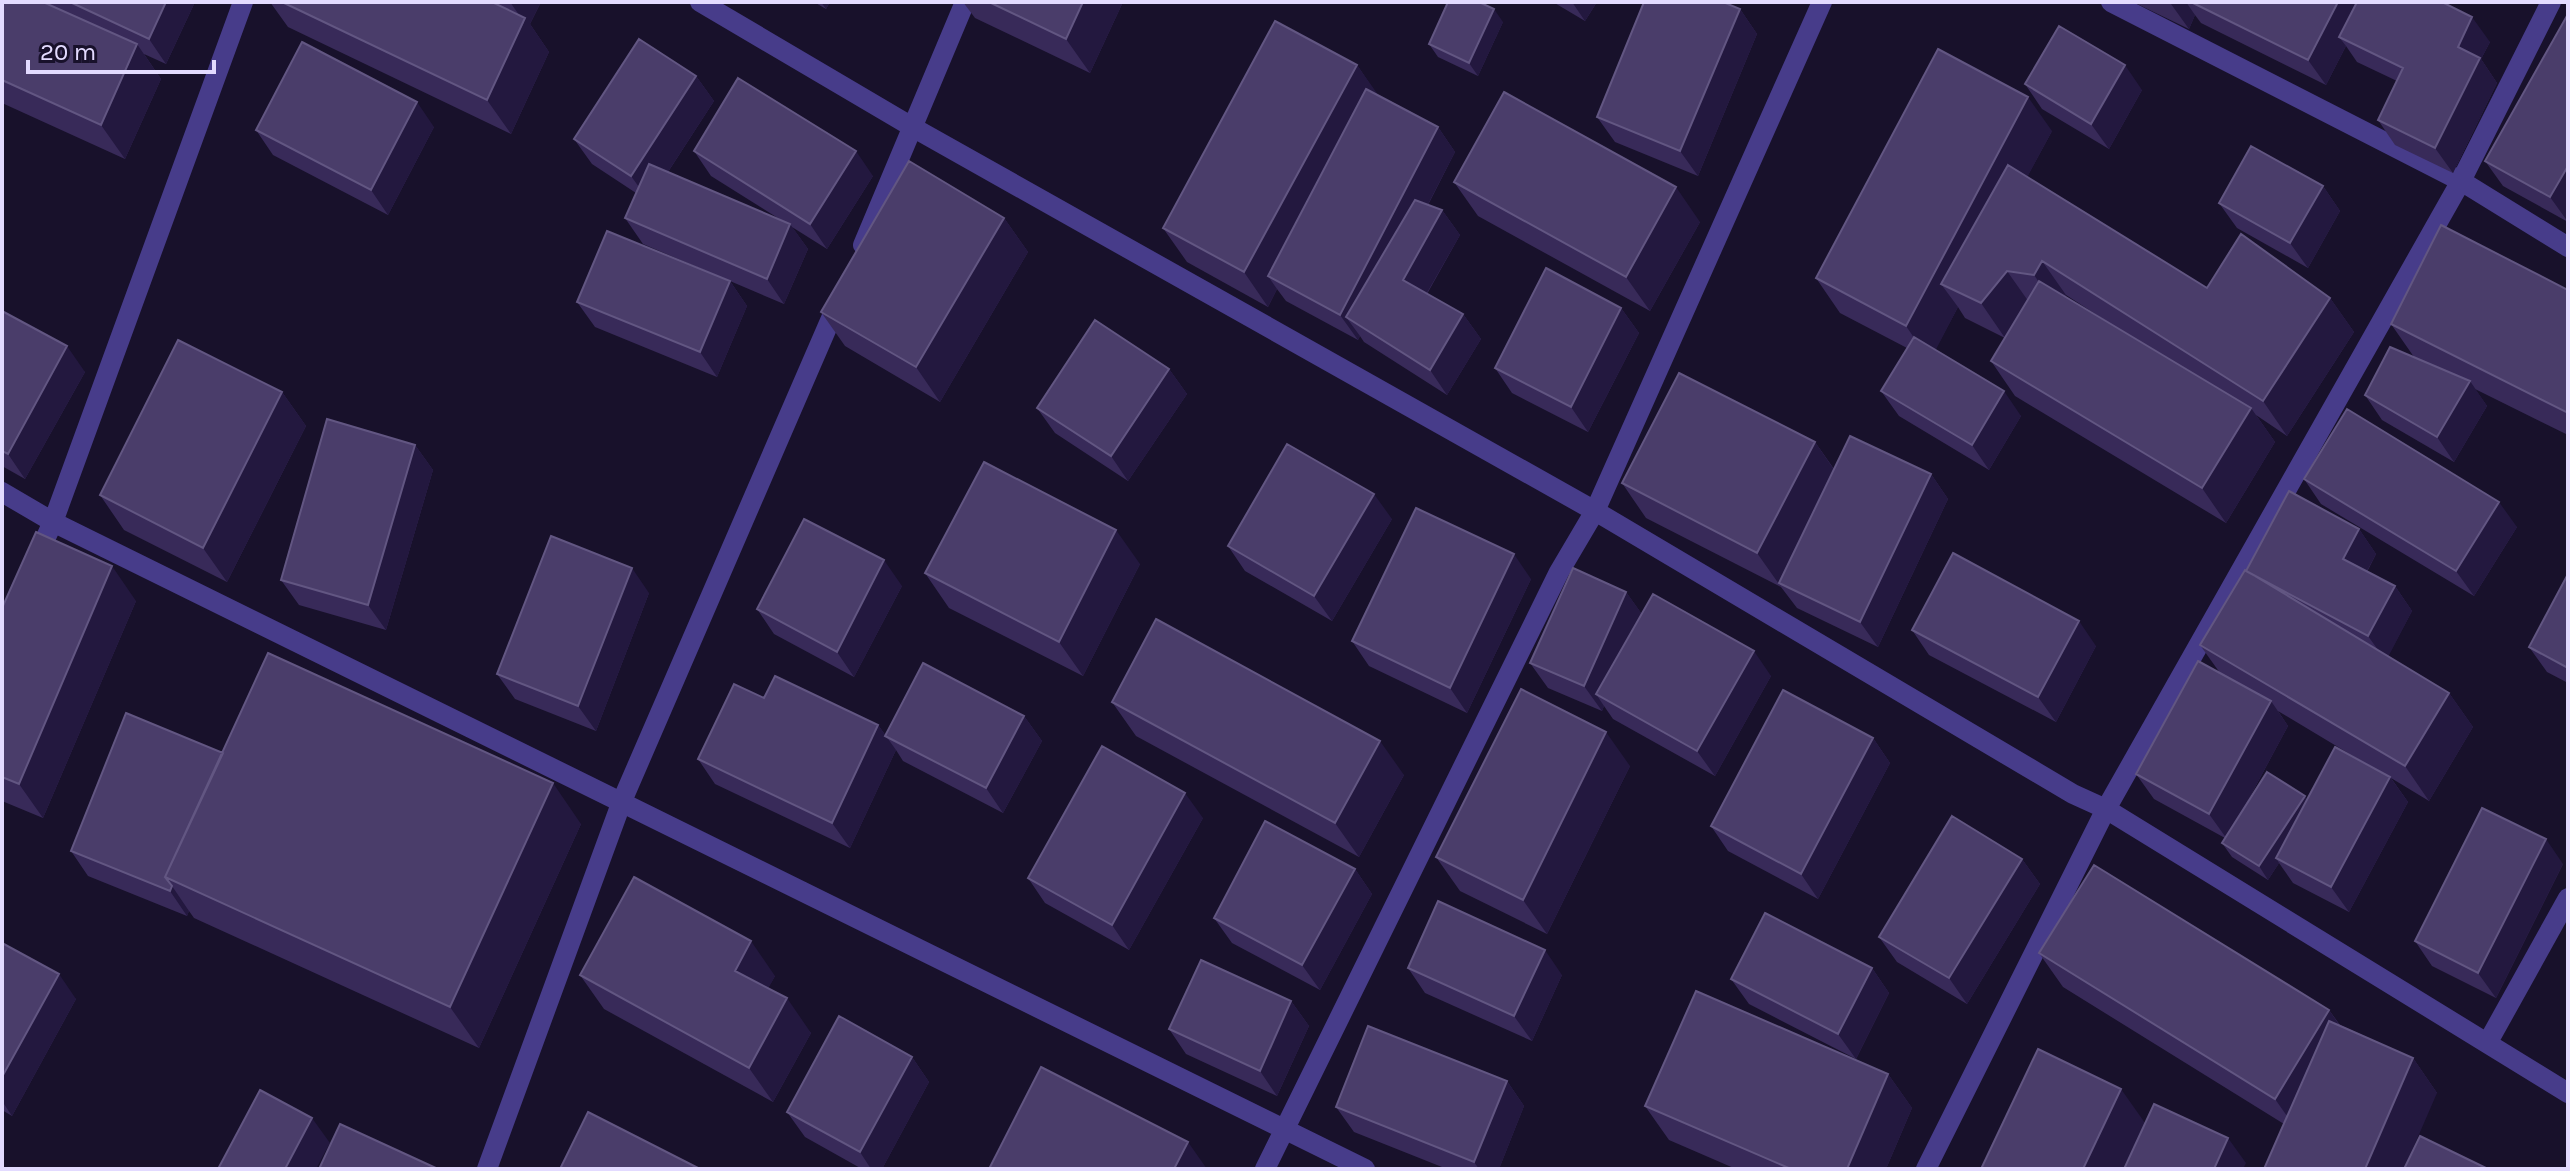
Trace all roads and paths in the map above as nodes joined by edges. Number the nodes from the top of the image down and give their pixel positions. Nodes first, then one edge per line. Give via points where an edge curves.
1 (243, 2) edge
2 (700, 2) edge
3 (965, 2) edge
4 (1822, 2) edge
5 (2111, 2) edge
6 (2551, 2) edge
7 (914, 128) junction
8 (2461, 181) junction
9 (2568, 247) edge
10 (857, 259) edge
11 (844, 289) edge
12 (2, 492) edge
13 (1595, 511) junction
14 (53, 522) junction
15 (27, 579) edge
16 (622, 801) junction
17 (2106, 809) junction
18 (2568, 898) edge
19 (2488, 1042) junction
20 (2568, 1093) edge
21 (1284, 1129) junction
22 (487, 1169) edge
23 (1265, 1169) edge
24 (1365, 1169) edge
25 (1926, 1169) edge

1 - 14 street
2 - 7 street
3 - 7 street
4 - 13 street
5 - 8 street
6 - 8 street
7 - 10 street
7 - 13 street
8 - 9 street
8 - 17 street
11 - 16 street
12 - 14 street
13 - 17 street
13 - 21 street via 1559,572
14 - 15 street
14 - 16 street
16 - 21 street
16 - 22 street
17 - 19 street
17 - 25 street
18 - 19 street
19 - 20 street
21 - 23 street
21 - 24 street

